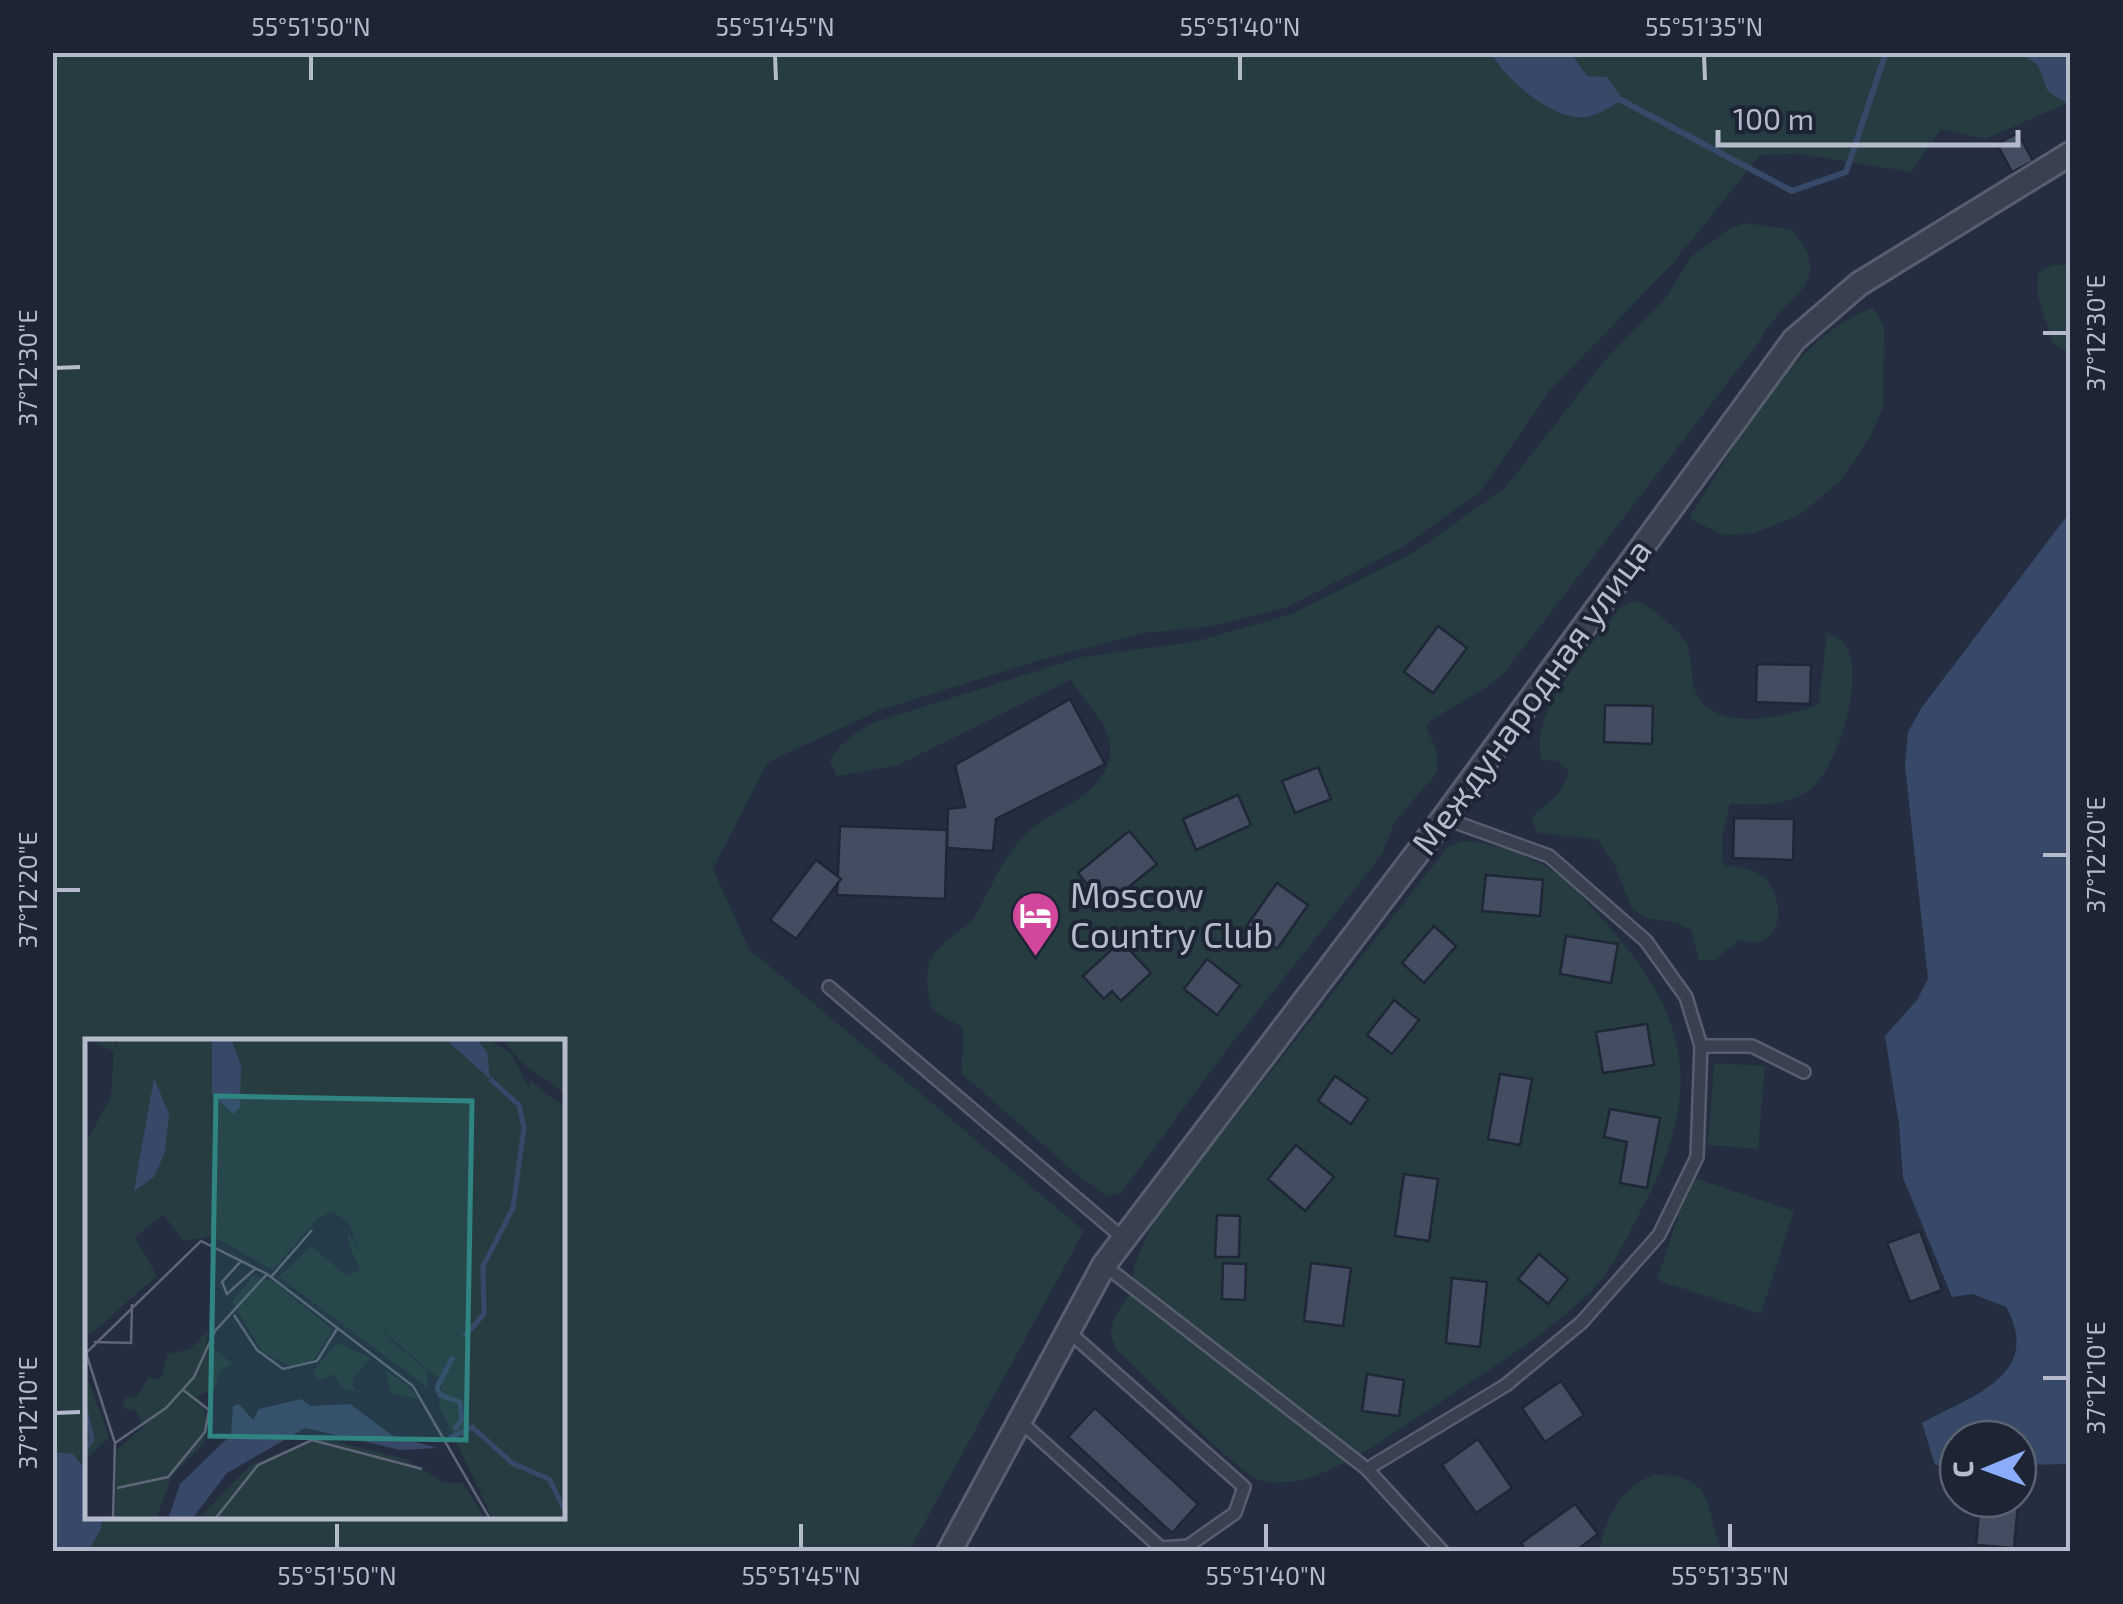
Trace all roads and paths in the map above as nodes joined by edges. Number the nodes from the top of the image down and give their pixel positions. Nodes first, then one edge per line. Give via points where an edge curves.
1 (2070, 154) edge
2 (1444, 818) junction
3 (829, 987) dead end
4 (1701, 1046) junction
5 (1804, 1072) dead end
6 (1124, 1238) junction
7 (1104, 1265) junction
8 (1069, 1332) junction
9 (1021, 1422) junction
10 (1367, 1469) junction
11 (949, 1552) edge
12 (1443, 1552) edge

1 - 2 street, Международная улица via 1859,284 1794,340
2 - 4 lane via 1549,856 1646,941 1686,997
2 - 6 street, Международная улица
3 - 6 lane
4 - 5 lane via 1752,1046
4 - 10 lane via 1696,1158 1658,1235 1582,1322 1506,1385
6 - 7 street, Международная улица
7 - 8 street, Международная улица
7 - 10 lane
8 - 9 street, Международная улица
8 - 9 lane via 1244,1487 1234,1512 1188,1546 1161,1548
9 - 11 street, Международная улица
10 - 12 lane

